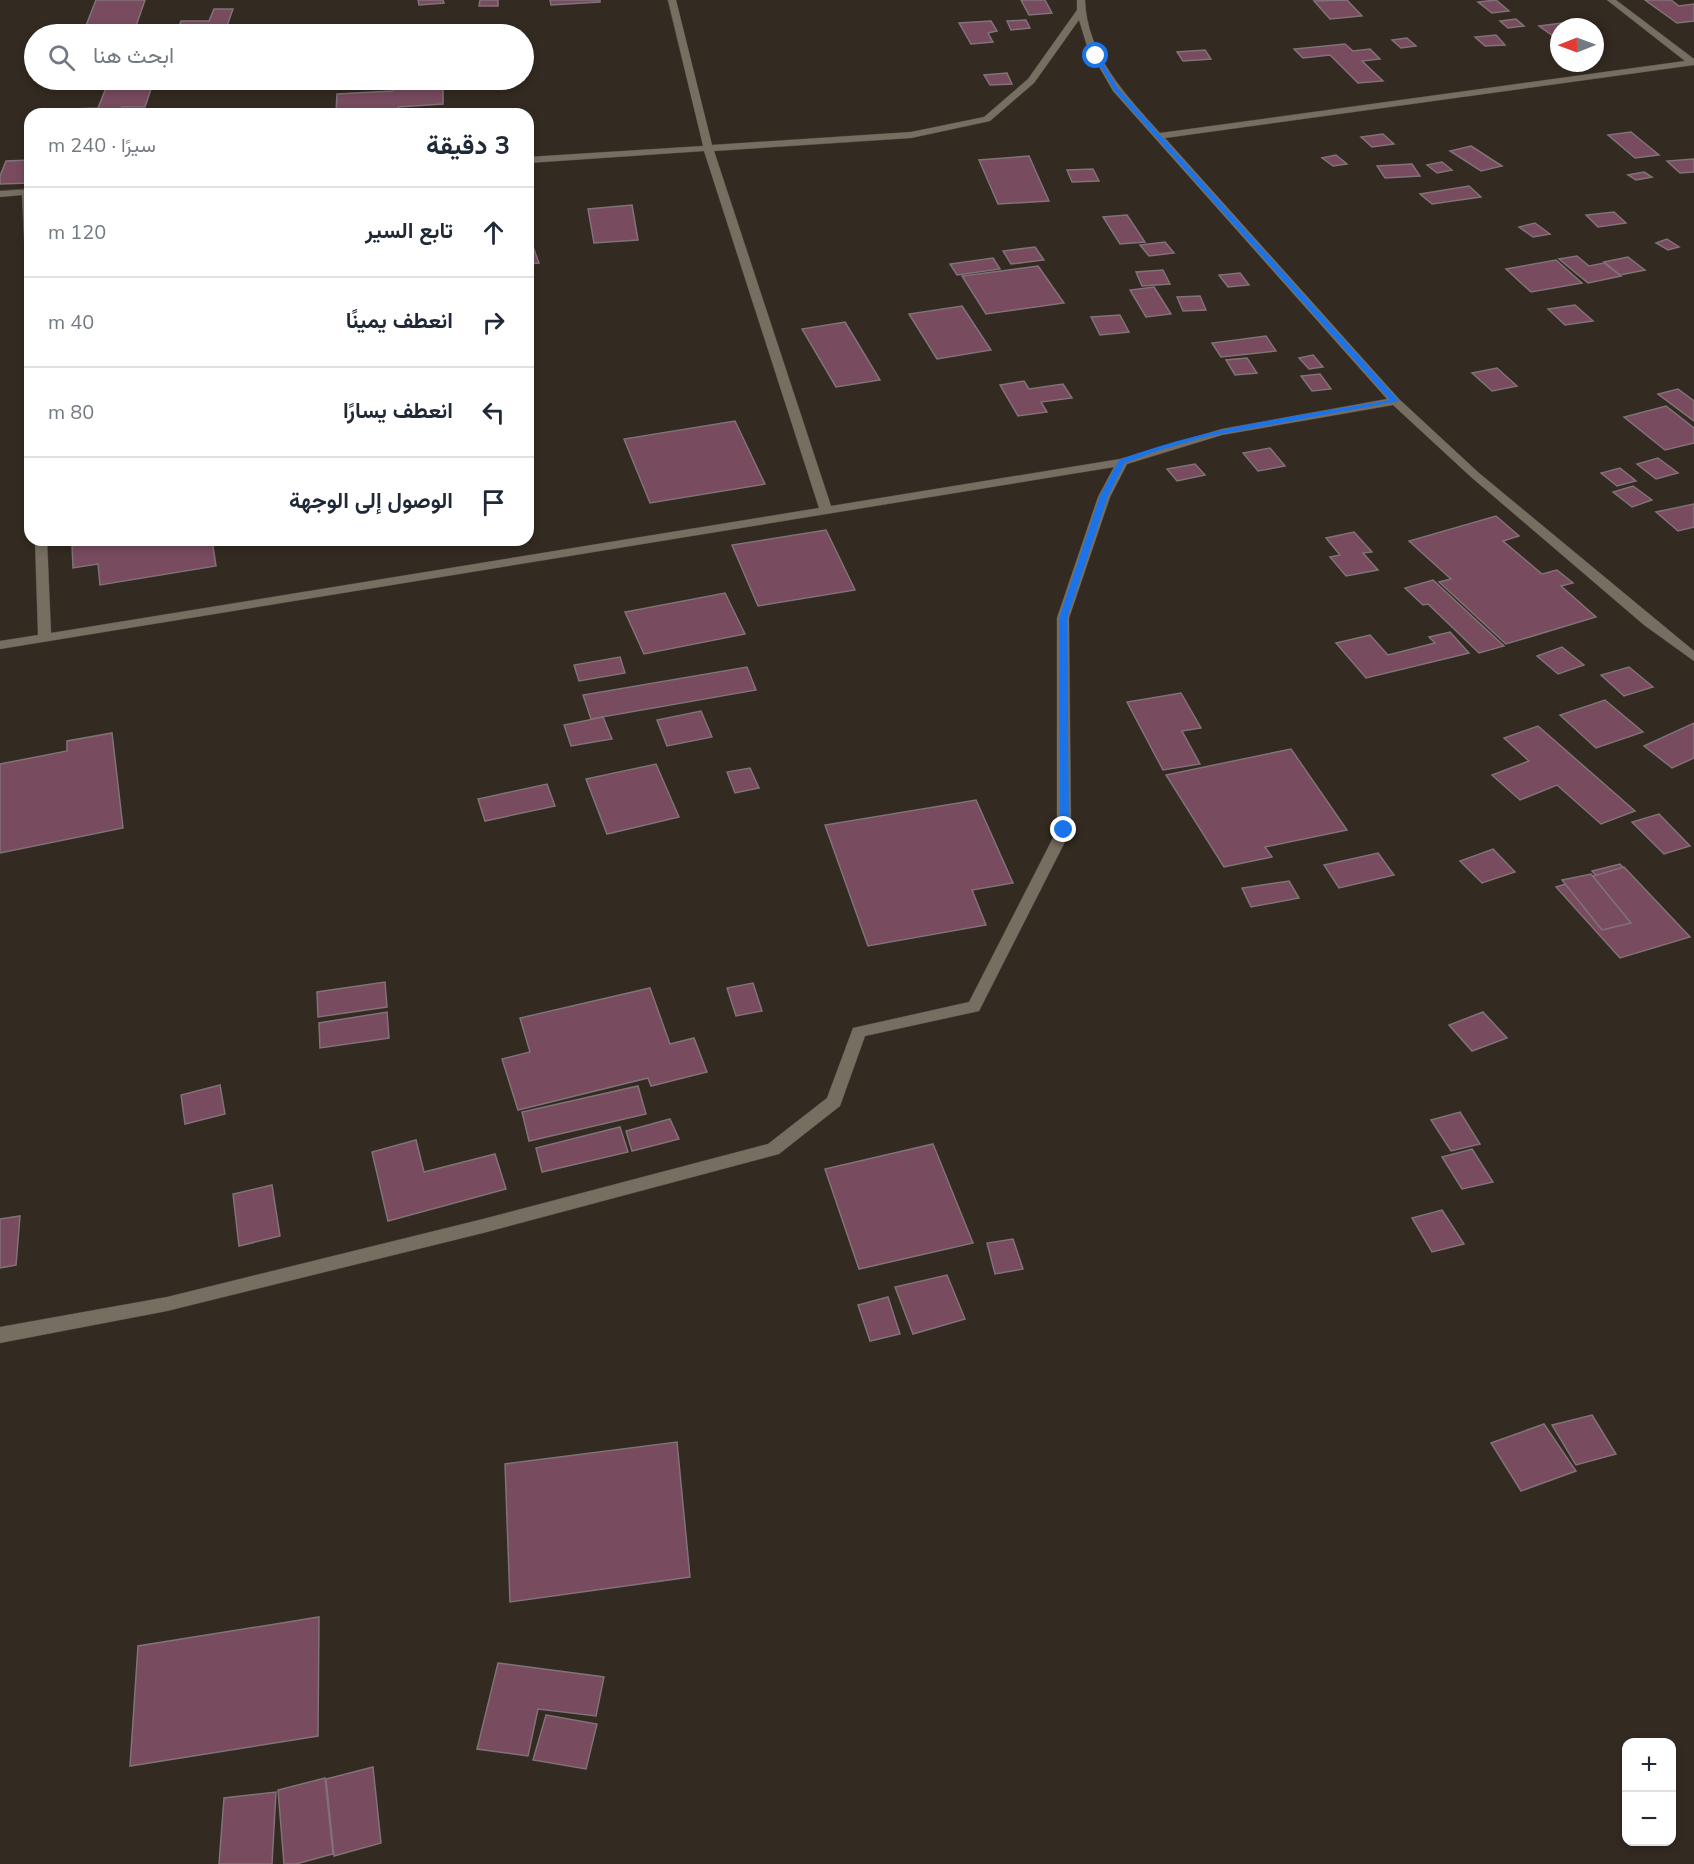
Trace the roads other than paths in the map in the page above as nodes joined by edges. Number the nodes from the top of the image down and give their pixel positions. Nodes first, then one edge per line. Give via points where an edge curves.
1 (672, 0) edge
2 (1081, 0) edge
3 (1611, 0) edge
4 (1080, 12) junction
5 (1694, 62) edge
6 (1159, 136) junction
7 (708, 148) junction
8 (534, 160) edge
9 (24, 192) edge
10 (0, 194) edge
11 (1395, 401) junction
12 (1122, 462) junction
13 (826, 510) junction
14 (41, 546) edge
15 (45, 637) junction
16 (0, 645) edge
17 (1694, 657) edge
18 (0, 1335) edge

1 - 7 street
2 - 4 street
3 - 5 street
4 - 6 street via 1096,56 1116,89
4 - 7 street via 1031,81 987,119 911,135
5 - 6 street
6 - 11 street
7 - 8 street
7 - 13 street
9 - 10 street
11 - 12 street via 1204,435
11 - 17 street via 1475,475
12 - 13 street
12 - 18 street via 1104,496 1063,618 1064,830 974,1007 859,1032 834,1102 773,1149 178,1301
13 - 15 street
14 - 15 street
15 - 16 street

